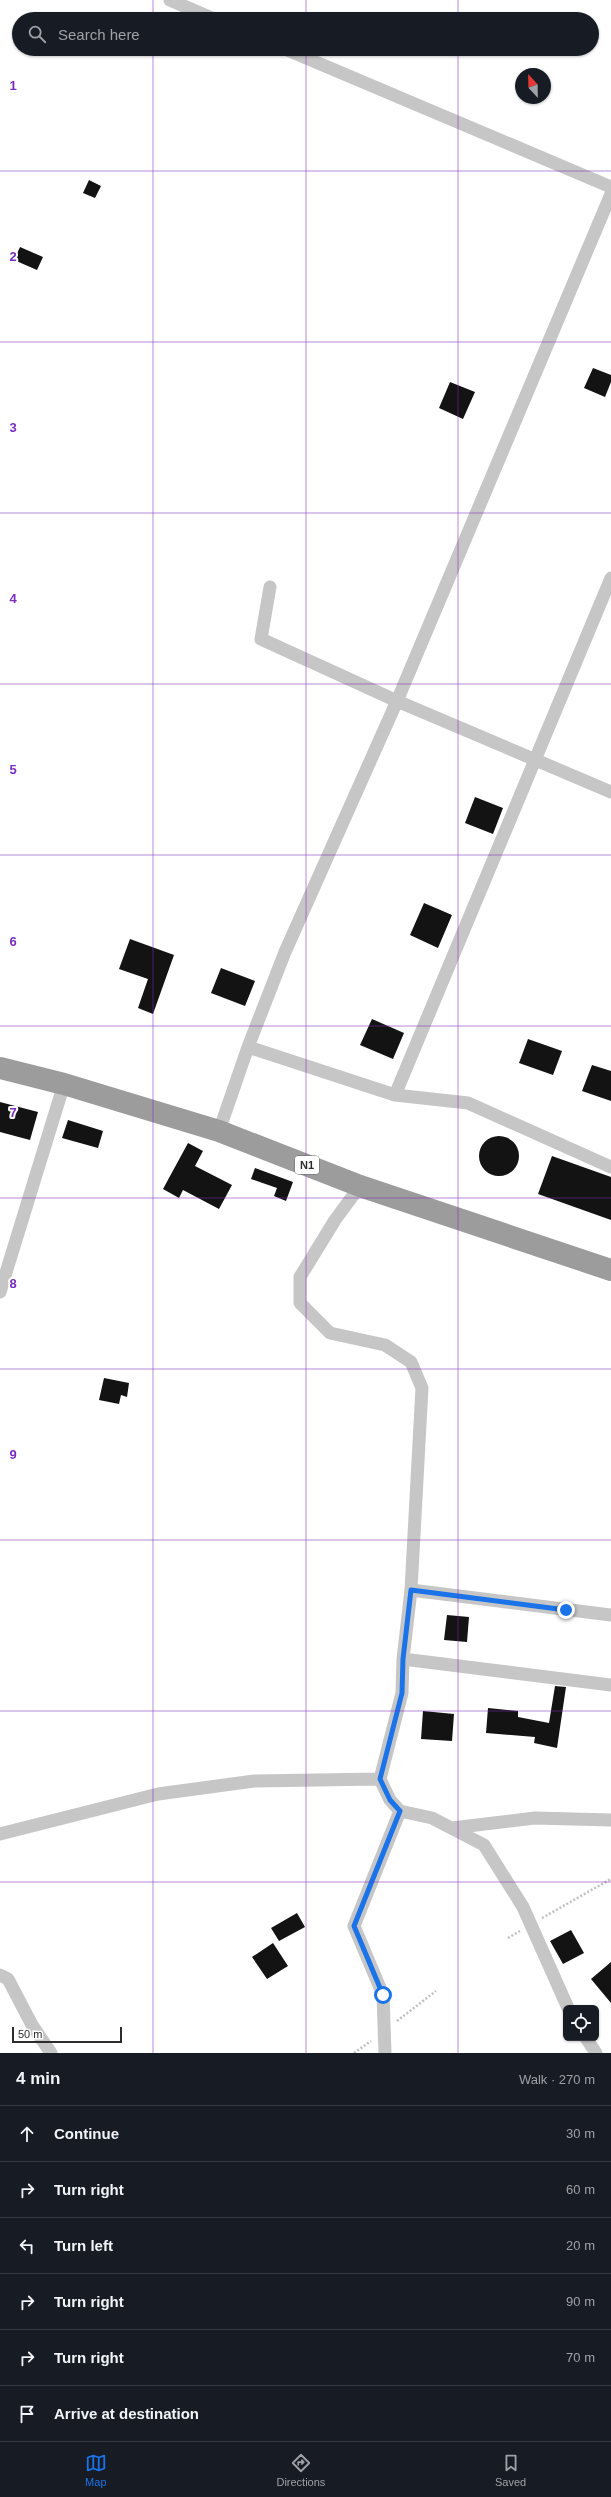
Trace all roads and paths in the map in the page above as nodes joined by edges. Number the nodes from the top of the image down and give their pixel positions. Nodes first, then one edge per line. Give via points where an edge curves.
1 (170, 0) edge
2 (198, 12) edge
3 (301, 56) edge
4 (611, 188) edge
5 (611, 194) edge
6 (611, 578) edge
7 (270, 587) dead end
8 (397, 701) junction
9 (534, 760) junction
10 (611, 792) edge
11 (248, 1047) junction
12 (0, 1068) edge
13 (64, 1084) junction
14 (395, 1095) junction
15 (219, 1131) junction
16 (611, 1167) edge
17 (360, 1186) junction
18 (611, 1270) edge
19 (0, 1292) edge
20 (411, 1590) junction
21 (611, 1615) edge
22 (403, 1659) junction
23 (611, 1685) edge
24 (380, 1779) junction
25 (400, 1811) junction
26 (611, 1820) edge
27 (452, 1828) junction
28 (0, 1834) edge
29 (611, 1879) edge
30 (531, 1925) junction
31 (508, 1938) dead end
32 (0, 1975) edge
33 (567, 2005) edge
34 (588, 2041) edge
35 (51, 2053) edge
36 (385, 2053) edge
37 (596, 2053) edge

1 - 2 street
3 - 4 street
5 - 8 street
6 - 9 street
7 - 8 street via 261,639
8 - 9 street
8 - 11 street via 285,952
9 - 10 street
9 - 14 street
11 - 14 street
11 - 15 street
12 - 13 highway, N1
13 - 15 highway, N1
13 - 19 street
14 - 16 street via 468,1103
15 - 17 highway, N1
17 - 18 highway, N1
17 - 20 street via 335,1220 300,1277 300,1303 330,1333 385,1345 411,1362 422,1388
20 - 21 street
20 - 22 street
22 - 23 street
22 - 24 street via 402,1693
24 - 25 street via 390,1800
24 - 28 street via 254,1781 158,1794
25 - 27 street via 432,1818
25 - 36 street via 354,1926 383,1995
26 - 27 street via 535,1818
27 - 30 street via 484,1845 523,1907
29 - 30 path
30 - 31 path
30 - 33 street
32 - 35 street via 8,1979 32,2025
34 - 37 street

